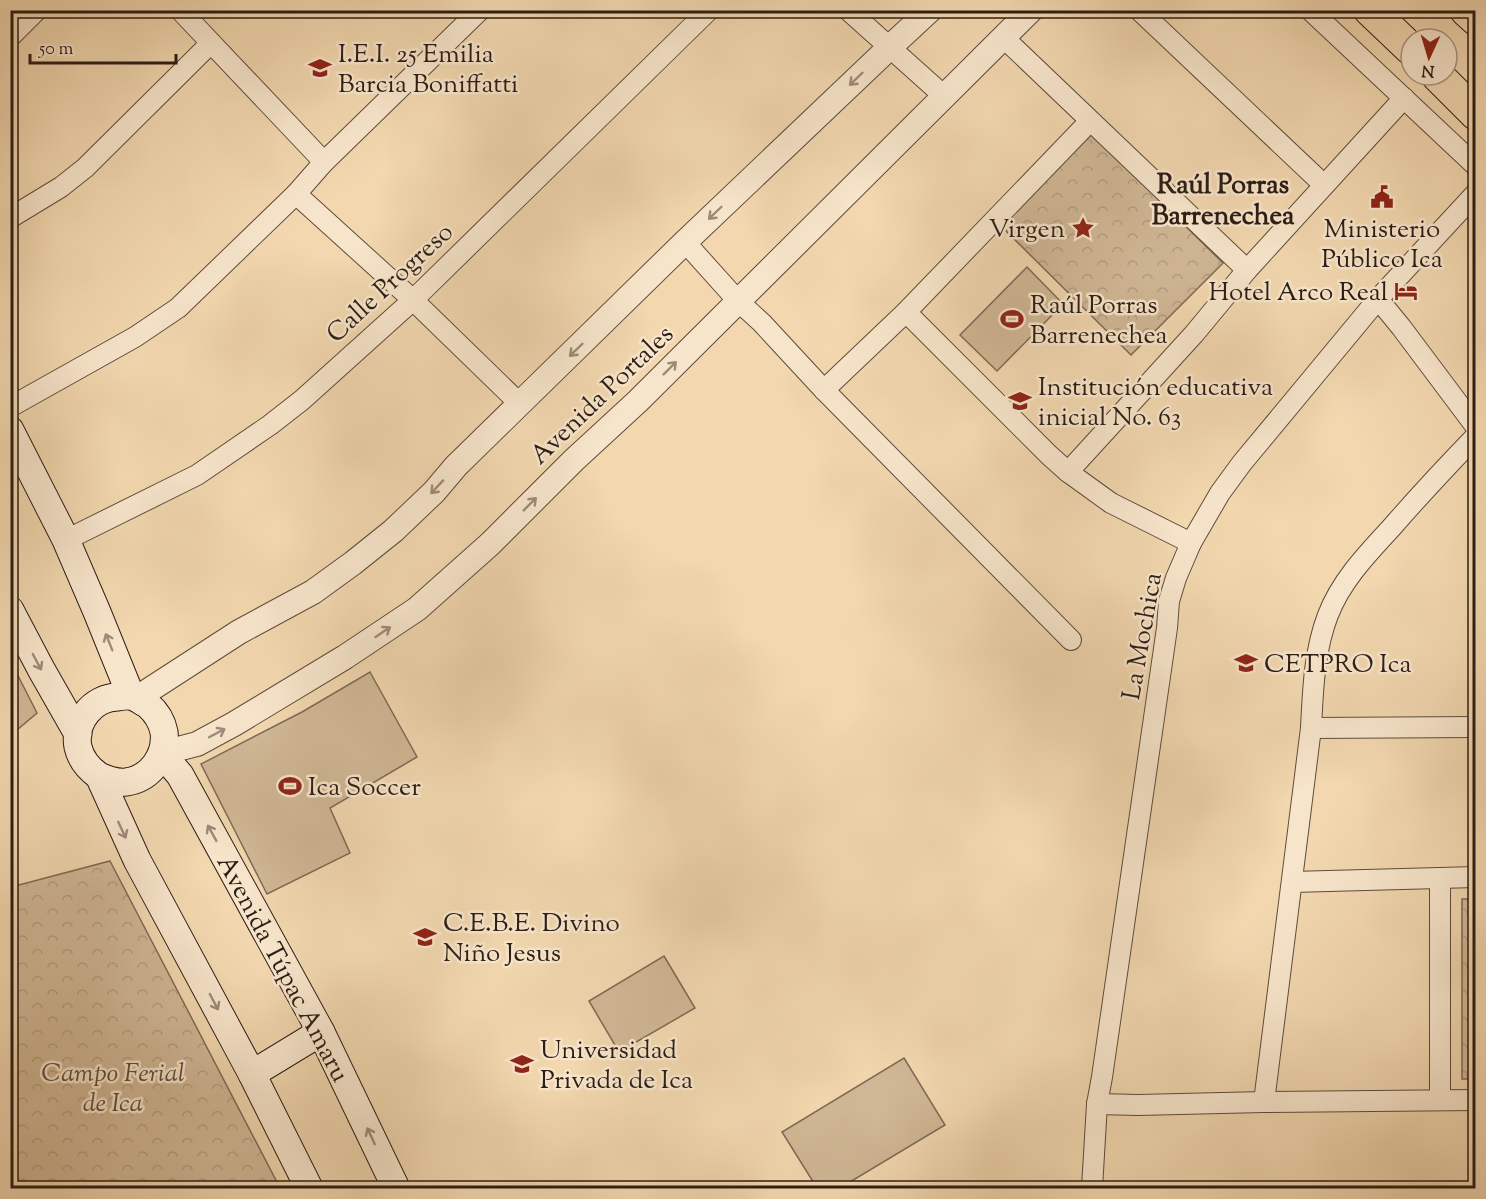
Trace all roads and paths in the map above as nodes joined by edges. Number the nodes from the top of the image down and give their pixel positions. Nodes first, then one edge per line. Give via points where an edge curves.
1 (37, 10) edge
2 (180, 10) edge
3 (480, 10) edge
4 (709, 10) edge
5 (848, 10) edge
6 (930, 10) edge
7 (1031, 10) edge
8 (1139, 10) edge
9 (1311, 10) edge
10 (1370, 10) edge
11 (1467, 10) edge
12 (1476, 19) edge
13 (10, 37) edge
14 (1004, 38) junction
15 (1399, 38) edge
16 (211, 43) junction
17 (889, 48) junction
18 (1449, 87) edge
19 (944, 96) junction
20 (1404, 98) junction
21 (1476, 114) edge
22 (1090, 121) junction
23 (324, 162) junction
24 (1476, 166) edge
25 (1324, 184) junction
26 (1476, 193) edge
27 (296, 194) junction
28 (10, 218) edge
29 (685, 242) junction
30 (1247, 270) junction
31 (1378, 299) junction
32 (413, 300) junction
33 (738, 301) junction
34 (906, 312) junction
35 (824, 390) junction
36 (520, 404) junction
37 (10, 407) edge
38 (1476, 427) edge
39 (10, 430) edge
40 (1476, 436) edge
41 (1068, 472) junction
42 (66, 540) junction
43 (1191, 543) junction
44 (10, 610) edge
45 (1071, 640) dead end
46 (134, 697) junction
47 (1476, 727) edge
48 (1311, 728) junction
49 (78, 734) junction
50 (162, 753) junction
51 (99, 776) junction
52 (1476, 877) edge
53 (1440, 879) junction
54 (1292, 882) junction
55 (321, 1032) junction
56 (252, 1074) junction
57 (1440, 1100) junction
58 (1476, 1100) edge
59 (1264, 1102) junction
60 (1097, 1104) junction
61 (309, 1188) edge
62 (396, 1188) edge
63 (1092, 1188) edge

1 - 13 street
2 - 16 street
3 - 23 street
4 - 32 street, Calle Progreso
5 - 17 street
6 - 17 street, Avenida Portales
7 - 14 street, Avenida Portales
8 - 25 street
9 - 20 street
10 - 15 highway
11 - 12 highway
14 - 19 street, Avenida Portales
14 - 22 street
16 - 23 street
16 - 28 street via 85,168
17 - 19 street
17 -> 29 street, Avenida Portales
18 - 21 highway
19 - 33 street, Avenida Portales
20 - 24 street
20 - 25 street
22 - 30 street
22 - 34 street
23 - 27 street
25 - 30 street
26 - 31 street, La Mochica
27 - 32 street
27 - 37 street via 178,308 135,337
29 - 33 street
29 -> 36 street, Avenida Portales
30 - 41 street
31 - 38 street
31 - 43 street, La Mochica via 1242,463
32 - 36 street
32 - 42 street, Calle Progreso via 302,400 251,439 196,475
33 - 35 street
50 -> 33 street, Avenida Portales via 197,744 234,724 417,609 490,544
34 - 35 street
34 - 41 street
35 - 45 street
36 -> 46 street, Avenida Portales via 393,531 353,563 313,592
39 - 42 main road
40 - 48 street via 1359,563 1336,597 1317,655
41 - 43 street via 1111,503
46 -> 42 main road
43 - 60 street, La Mochica via 1169,602
44 -> 49 main road
46 - 49 main road via 110,697 98,702 81,721
46 - 50 main road via 159,718 165,741
47 - 48 street
48 - 54 street
49 - 51 main road via 82,759
50 - 51 main road via 152,770 140,778 126,782
55 -> 50 main road, Avenida Túpac Amaru via 180,775
51 -> 56 main road via 137,860
52 - 53 street
53 - 54 street
53 - 57 street
54 - 59 street
55 - 56 main road
62 -> 55 main road, Avenida Túpac Amaru
56 - 61 main road
57 - 58 street
57 - 59 street
59 - 60 street
60 - 63 street, La Mochica

